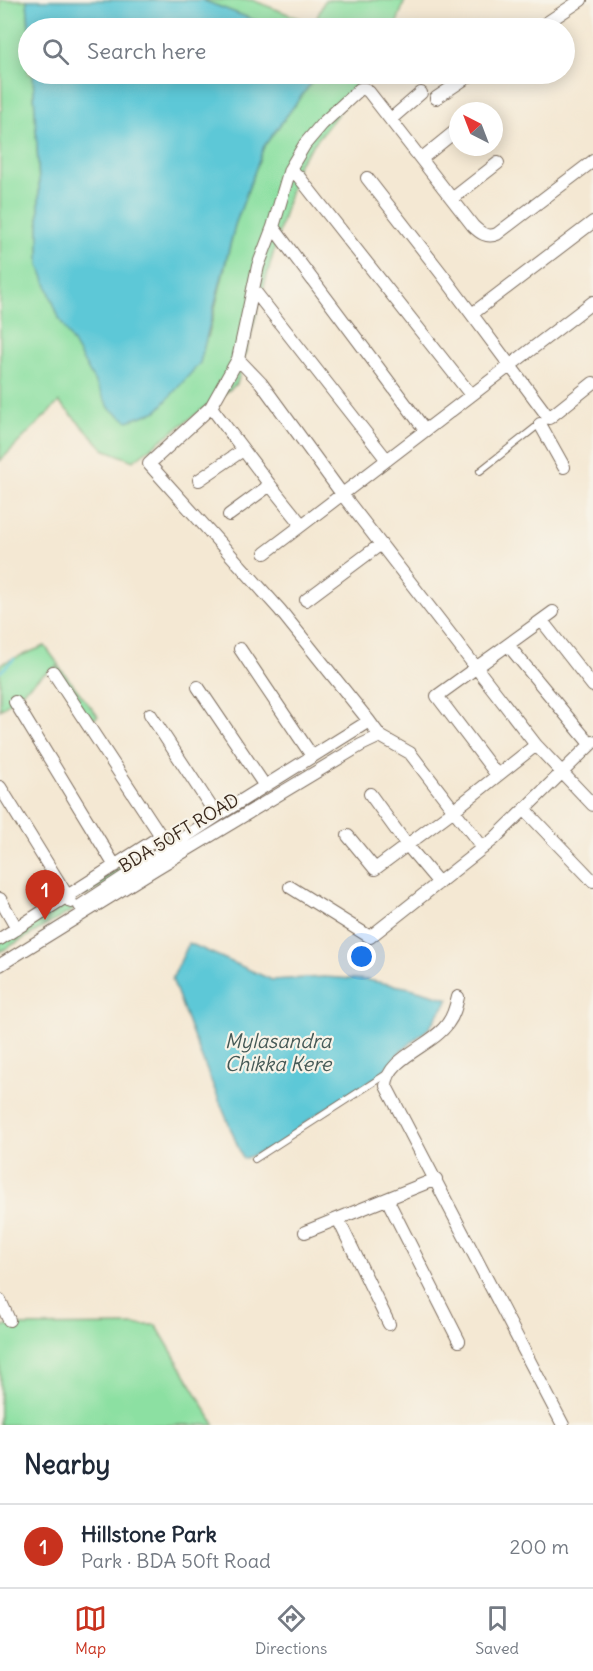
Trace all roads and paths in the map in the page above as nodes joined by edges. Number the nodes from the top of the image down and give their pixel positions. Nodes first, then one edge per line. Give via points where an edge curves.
1 (581, 0) edge
2 (554, 18) edge
3 (457, 84) edge
4 (421, 93) dead end
5 (436, 98) dead end
6 (391, 119) junction
7 (449, 136) edge
8 (421, 159) junction
9 (593, 161) edge
10 (498, 164) dead end
11 (290, 170) junction
12 (367, 178) dead end
13 (452, 199) junction
14 (593, 222) edge
15 (273, 227) junction
16 (253, 289) junction
17 (593, 302) edge
18 (472, 314) junction
19 (238, 359) junction
20 (510, 365) junction
21 (593, 383) edge
22 (471, 395) junction
23 (211, 406) junction
24 (544, 421) junction
25 (425, 430) junction
26 (243, 450) junction
27 (387, 460) junction
28 (564, 466) dead end
29 (480, 471) dead end
30 (199, 480) dead end
31 (270, 485) junction
32 (342, 494) junction
33 (229, 515) dead end
34 (302, 525) junction
35 (381, 544) junction
36 (265, 553) dead end
37 (306, 600) dead end
38 (553, 612) dead end
39 (542, 621) junction
40 (508, 645) junction
41 (240, 650) dead end
42 (476, 668) junction
43 (53, 672) dead end
44 (593, 686) edge
45 (198, 687) dead end
46 (15, 702) dead end
47 (150, 714) dead end
48 (369, 721) junction
49 (380, 736) junction
50 (592, 743) edge
51 (536, 745) junction
52 (312, 756) junction
53 (562, 772) junction
54 (497, 775) junction
55 (265, 786) junction
56 (0, 787) edge
57 (370, 795) dead end
58 (593, 805) edge
59 (524, 809) junction
60 (454, 810) junction
61 (216, 816) junction
62 (348, 836) dead end
63 (407, 845) junction
64 (483, 848) junction
65 (115, 866) junction
66 (593, 881) edge
67 (439, 883) junction
68 (290, 887) dead end
69 (68, 897) junction
70 (0, 899) edge
71 (77, 912) junction
72 (17, 929) junction
73 (0, 939) edge
74 (0, 956) edge
75 (0, 965) edge
76 (458, 997) dead end
77 (389, 1073) junction
78 (255, 1160) dead end
79 (435, 1179) junction
80 (387, 1199) junction
81 (338, 1219) junction
82 (305, 1232) dead end
83 (0, 1300) edge
84 (9, 1320) dead end
85 (389, 1324) dead end
86 (459, 1341) dead end
87 (563, 1425) edge

1 - 2 street
3 - 5 street
4 - 6 street
6 - 8 street
6 - 11 street via 369,92 360,89 304,144
7 - 8 street
8 - 13 street
9 - 13 street via 491,236 479,232
10 - 13 street
11 - 15 street
11 - 22 street
12 - 18 street
14 - 18 street
15 - 16 street
15 - 25 street
16 - 19 street
16 - 27 street
17 - 20 street
18 - 20 street
19 - 23 street
19 - 32 street
20 - 22 street
20 - 24 street
21 - 24 street
22 - 25 street
23 - 26 street
23 - 48 street via 149,464 280,610
24 - 28 street
24 - 29 lane
25 - 27 street
26 - 30 street
26 - 31 street
27 - 32 street
31 - 33 street
31 - 34 street
32 - 34 street
32 - 35 street
34 - 36 street
35 - 37 street
35 - 42 street
38 - 39 street
39 - 40 street
39 - 44 street
40 - 42 street
40 - 50 street
41 - 52 street
42 - 51 street
42 - 54 street via 437,696
43 - 65 street via 161,836
45 - 55 street
46 - 65 street
47 - 61 street
48 - 49 street
48 - 52 street, BDA 50FT ROAD
49 - 60 street via 410,753
49 - 71 street, BDA 50FT ROAD
50 - 53 street
51 - 53 street
51 - 54 street
52 - 55 street, BDA 50FT ROAD
53 - 58 street
53 - 59 street
54 - 60 street
55 - 61 street, BDA 50FT ROAD
56 - 69 street
57 - 63 street
59 - 64 street
59 - 66 street
60 - 63 street
60 - 64 street
61 - 71 street, BDA 50FT ROAD
62 - 63 street via 375,869
63 - 67 street
64 - 67 street
65 - 69 street
67 - 68 street via 370,937
69 - 71 street
69 - 72 street
70 - 72 street
71 - 74 street, BDA 50FT ROAD
71 - 75 street, BDA 50FT ROAD
72 - 73 street
76 - 77 street via 455,1012 440,1033
77 - 78 lane
77 - 79 street via 386,1086
79 - 80 street
79 - 87 street
80 - 81 street
80 - 86 street
81 - 82 street
81 - 85 street
83 - 84 street

